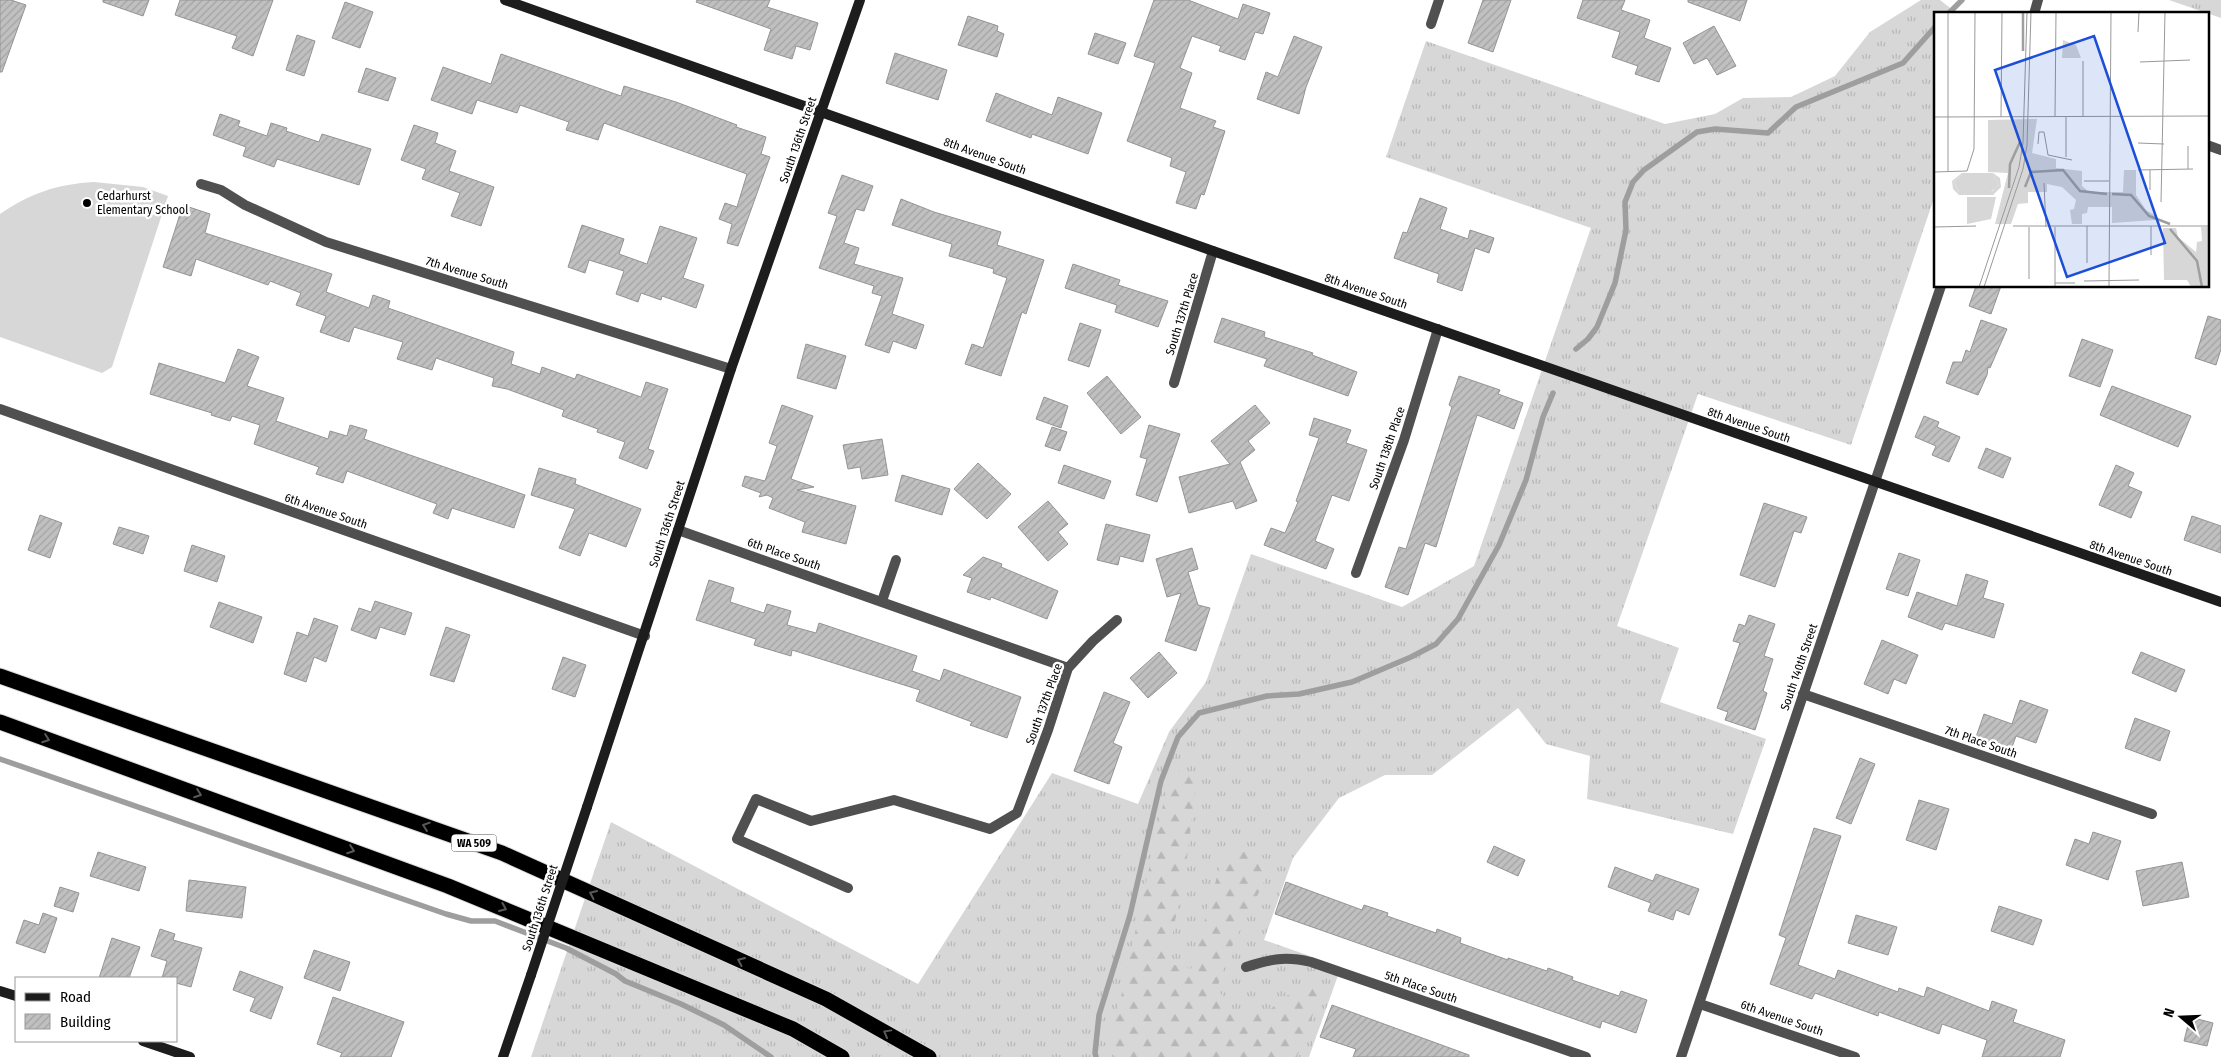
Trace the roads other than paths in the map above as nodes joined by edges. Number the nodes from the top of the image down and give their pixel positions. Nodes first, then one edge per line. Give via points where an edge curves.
1 (505, 0) edge
2 (860, 0) edge
3 (1439, 0) edge
4 (1431, 24) dead end
5 (821, 112) junction
6 (2208, 145) edge
7 (2221, 150) edge
8 (201, 184) dead end
9 (1213, 252) junction
10 (1941, 288) edge
11 (1438, 329) junction
12 (731, 369) junction
13 (1174, 383) dead end
14 (0, 409) edge
15 (1876, 482) junction
16 (678, 530) junction
17 (896, 560) dead end
18 (1356, 573) dead end
19 (882, 601) junction
20 (2221, 602) edge
21 (1117, 620) dead end
22 (645, 636) junction
23 (1068, 668) junction
24 (0, 676) edge
25 (1803, 694) junction
26 (0, 722) edge
27 (2152, 814) dead end
28 (848, 888) dead end
29 (1246, 967) dead end
30 (0, 991) edge
31 (15, 996) edge
32 (1700, 1004) junction
33 (146, 1042) edge
34 (190, 1057) edge
35 (503, 1057) edge
36 (842, 1057) edge
37 (929, 1057) edge
38 (1586, 1057) edge
39 (1681, 1057) edge
40 (1855, 1057) edge

1 - 5 street, 8th Avenue South
2 - 5 street, South 136th Street
3 - 4 street
5 - 9 street, 8th Avenue South
5 - 12 street, South 136th Street
6 - 7 street
8 - 12 street, 7th Avenue South via 221,190 326,242
9 - 11 street, 8th Avenue South
9 - 13 street, South 137th Place
10 - 15 street, South 140th Street
11 - 15 street, 8th Avenue South
11 - 18 street, South 138th Place via 1404,440
12 - 16 street, South 136th Street
14 - 22 street, 6th Avenue South
15 - 20 street, 8th Avenue South
15 - 25 street, South 140th Street
16 - 19 street, 6th Place South
16 - 22 street, South 136th Street
17 - 19 street
19 - 23 street, 6th Place South
21 - 23 street, South 137th Place
22 - 35 street, South 136th Street, bridge
23 - 28 street, South 137th Place via 1016,813 990,829 894,800 811,821 756,800 737,839
37 -> 24 highway, WA 509 via 826,999 502,853
25 - 27 street, 7th Place South
25 - 32 street, South 140th Street
26 -> 36 highway via 448,886 793,1029
29 - 38 street, 5th Place South via 1271,959 1292,958 1311,962
30 - 31 street
32 - 39 street, South 140th Street
32 - 40 street, 6th Avenue South
33 - 34 street

